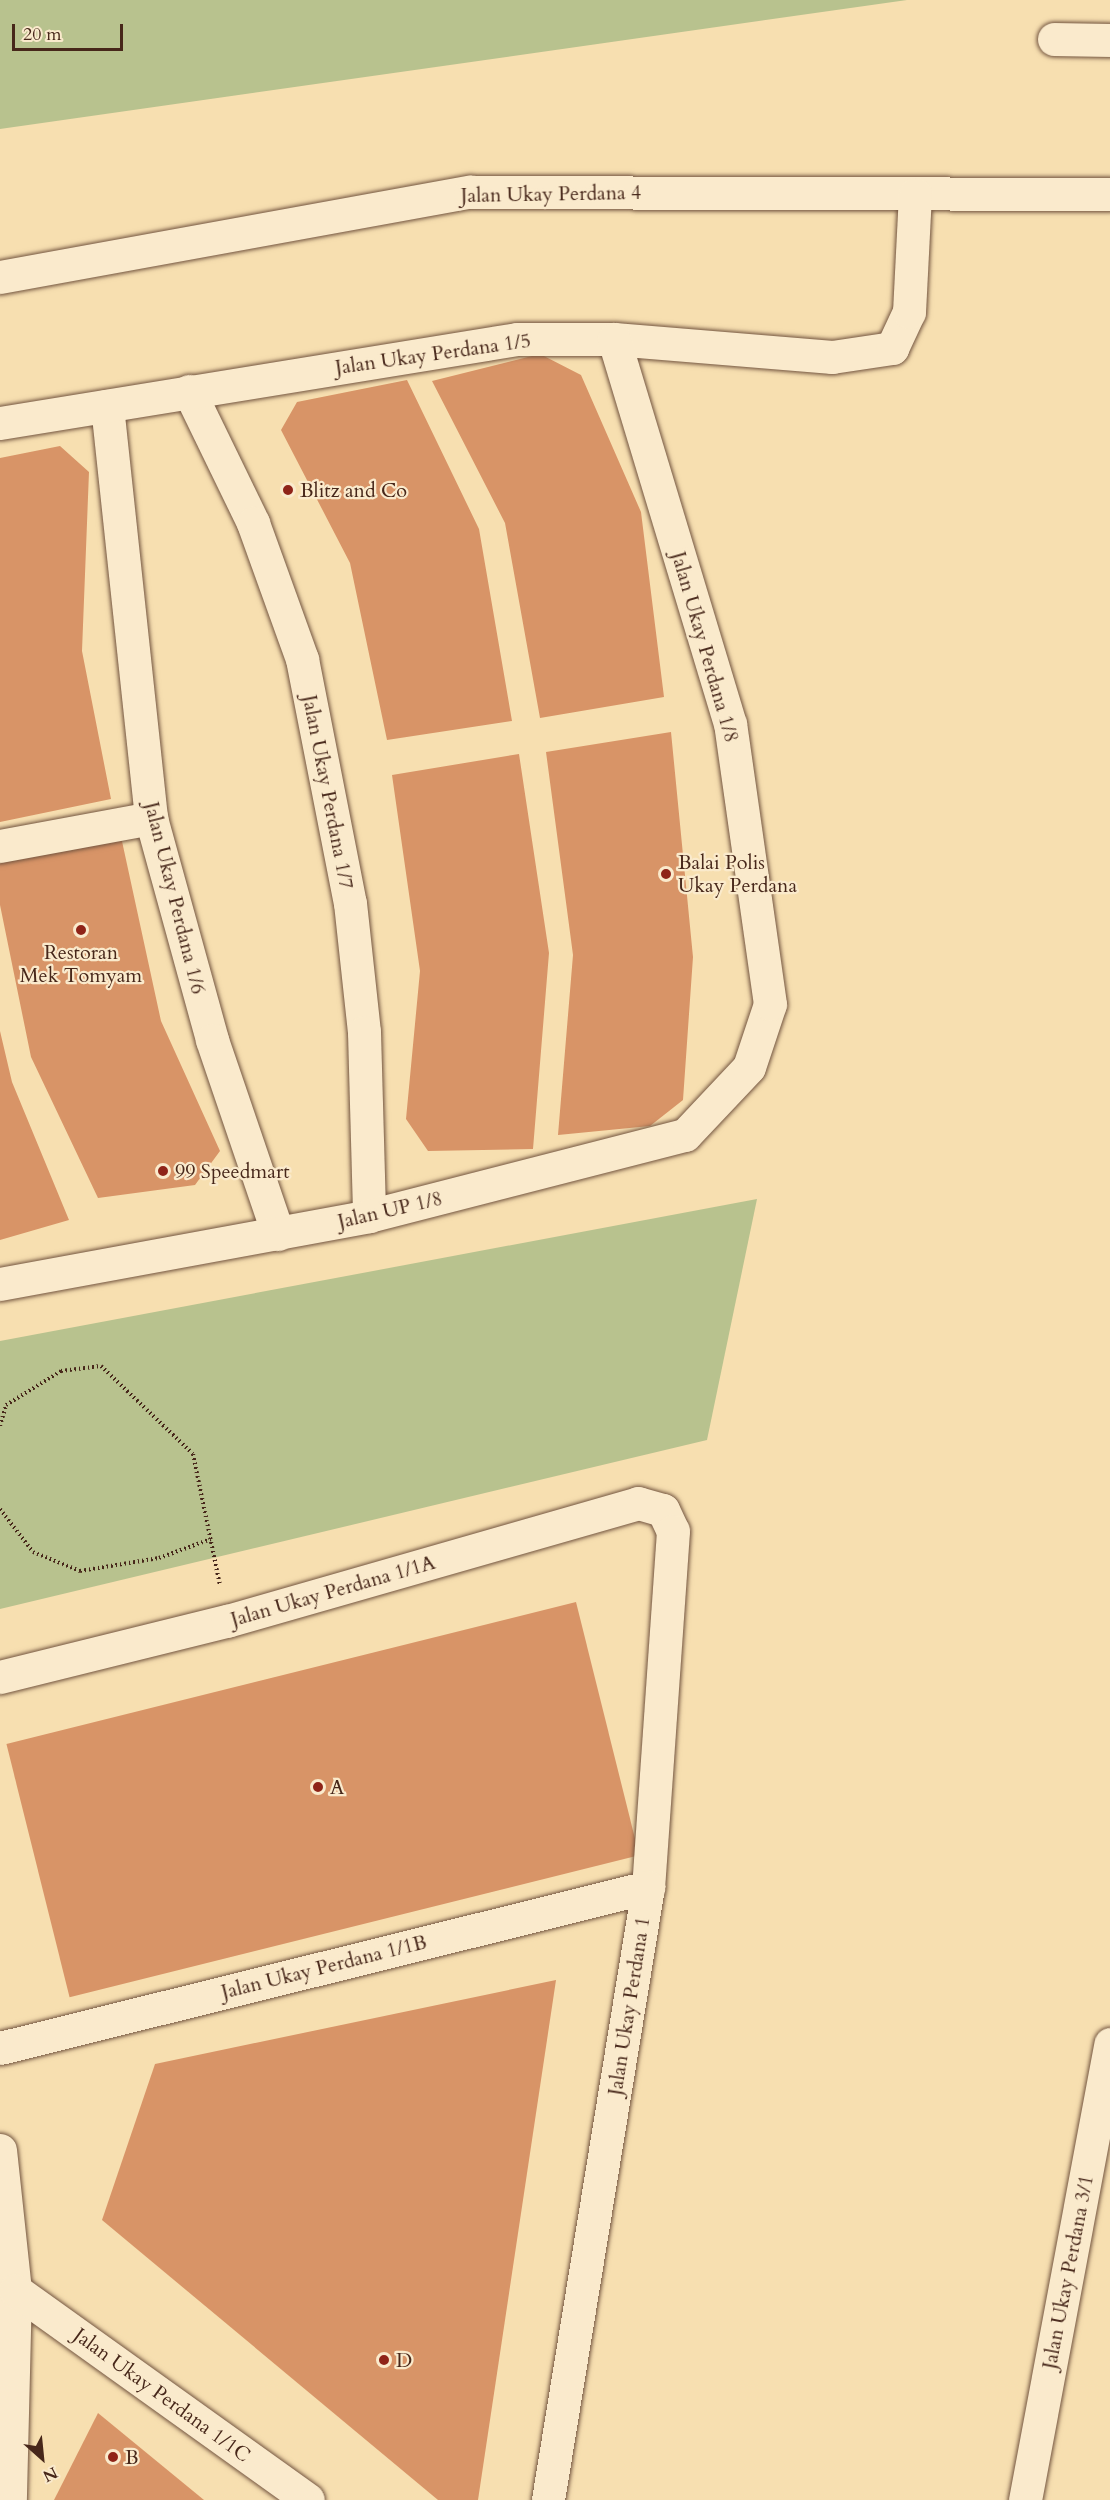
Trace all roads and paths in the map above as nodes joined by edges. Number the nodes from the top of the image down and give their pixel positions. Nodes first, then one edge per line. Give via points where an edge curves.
1 (1054, 39) dead end
2 (1110, 40) edge
3 (915, 194) junction
4 (1110, 195) edge
5 (0, 277) edge
6 (614, 339) junction
7 (189, 391) junction
8 (107, 406) junction
9 (0, 423) edge
10 (151, 818) junction
11 (0, 846) edge
12 (749, 1066) joint
13 (369, 1216) junction
14 (278, 1234) junction
15 (0, 1284) edge
16 (0, 1426) edge
17 (0, 1509) edge
18 (663, 1510) joint
19 (211, 1539) junction
20 (227, 1621) junction
21 (0, 1677) edge
22 (648, 1887) junction
23 (1110, 2044) edge
24 (0, 2048) edge
25 (0, 2150) edge
26 (15, 2290) junction
27 (10, 2500) edge
28 (308, 2500) edge
29 (548, 2500) edge
30 (1025, 2500) edge

1 - 2 street
3 - 4 street, Jalan Ukay Perdana 4
3 - 5 street, Jalan Ukay Perdana 4 via 470,192
3 - 6 street, Jalan Ukay Perdana 1/5 via 909,312 892,348 832,357
6 - 7 street, Jalan Ukay Perdana 1/5 via 517,339
6 - 12 street, Jalan Ukay Perdana 1/8 via 730,724 770,1004
7 - 8 street, Jalan Ukay Perdana 1/5
7 - 13 street, Jalan Ukay Perdana 1/7 via 253,523 302,659 350,903 364,1032
8 - 9 street, Jalan Ukay Perdana 1/5
8 - 10 street, Jalan Ukay Perdana 1/6
10 - 11 street
10 - 14 street, Jalan Ukay Perdana 1/6 via 212,1040
12 - 13 street, Jalan UP 1/8 via 685,1135
13 - 14 street, Jalan UP 1/8
14 - 15 street, Jalan UP 1/8
16 - 19 path via 6,1405 61,1371 101,1366 193,1454
17 - 19 path via 33,1552 80,1571 159,1558
18 - 20 street, Jalan Ukay Perdana 1/1A via 638,1503
18 - 22 street, Jalan Ukay Perdana 1 via 673,1531
19 - 20 path
20 - 21 street, Jalan Ukay Perdana 1/1A
22 - 24 street, Jalan Ukay Perdana 1/1B
22 - 29 street, Jalan Ukay Perdana 1
23 - 30 street, Jalan Ukay Perdana 3/1
25 - 26 street
26 - 27 street
26 - 28 street, Jalan Ukay Perdana 1/1C

